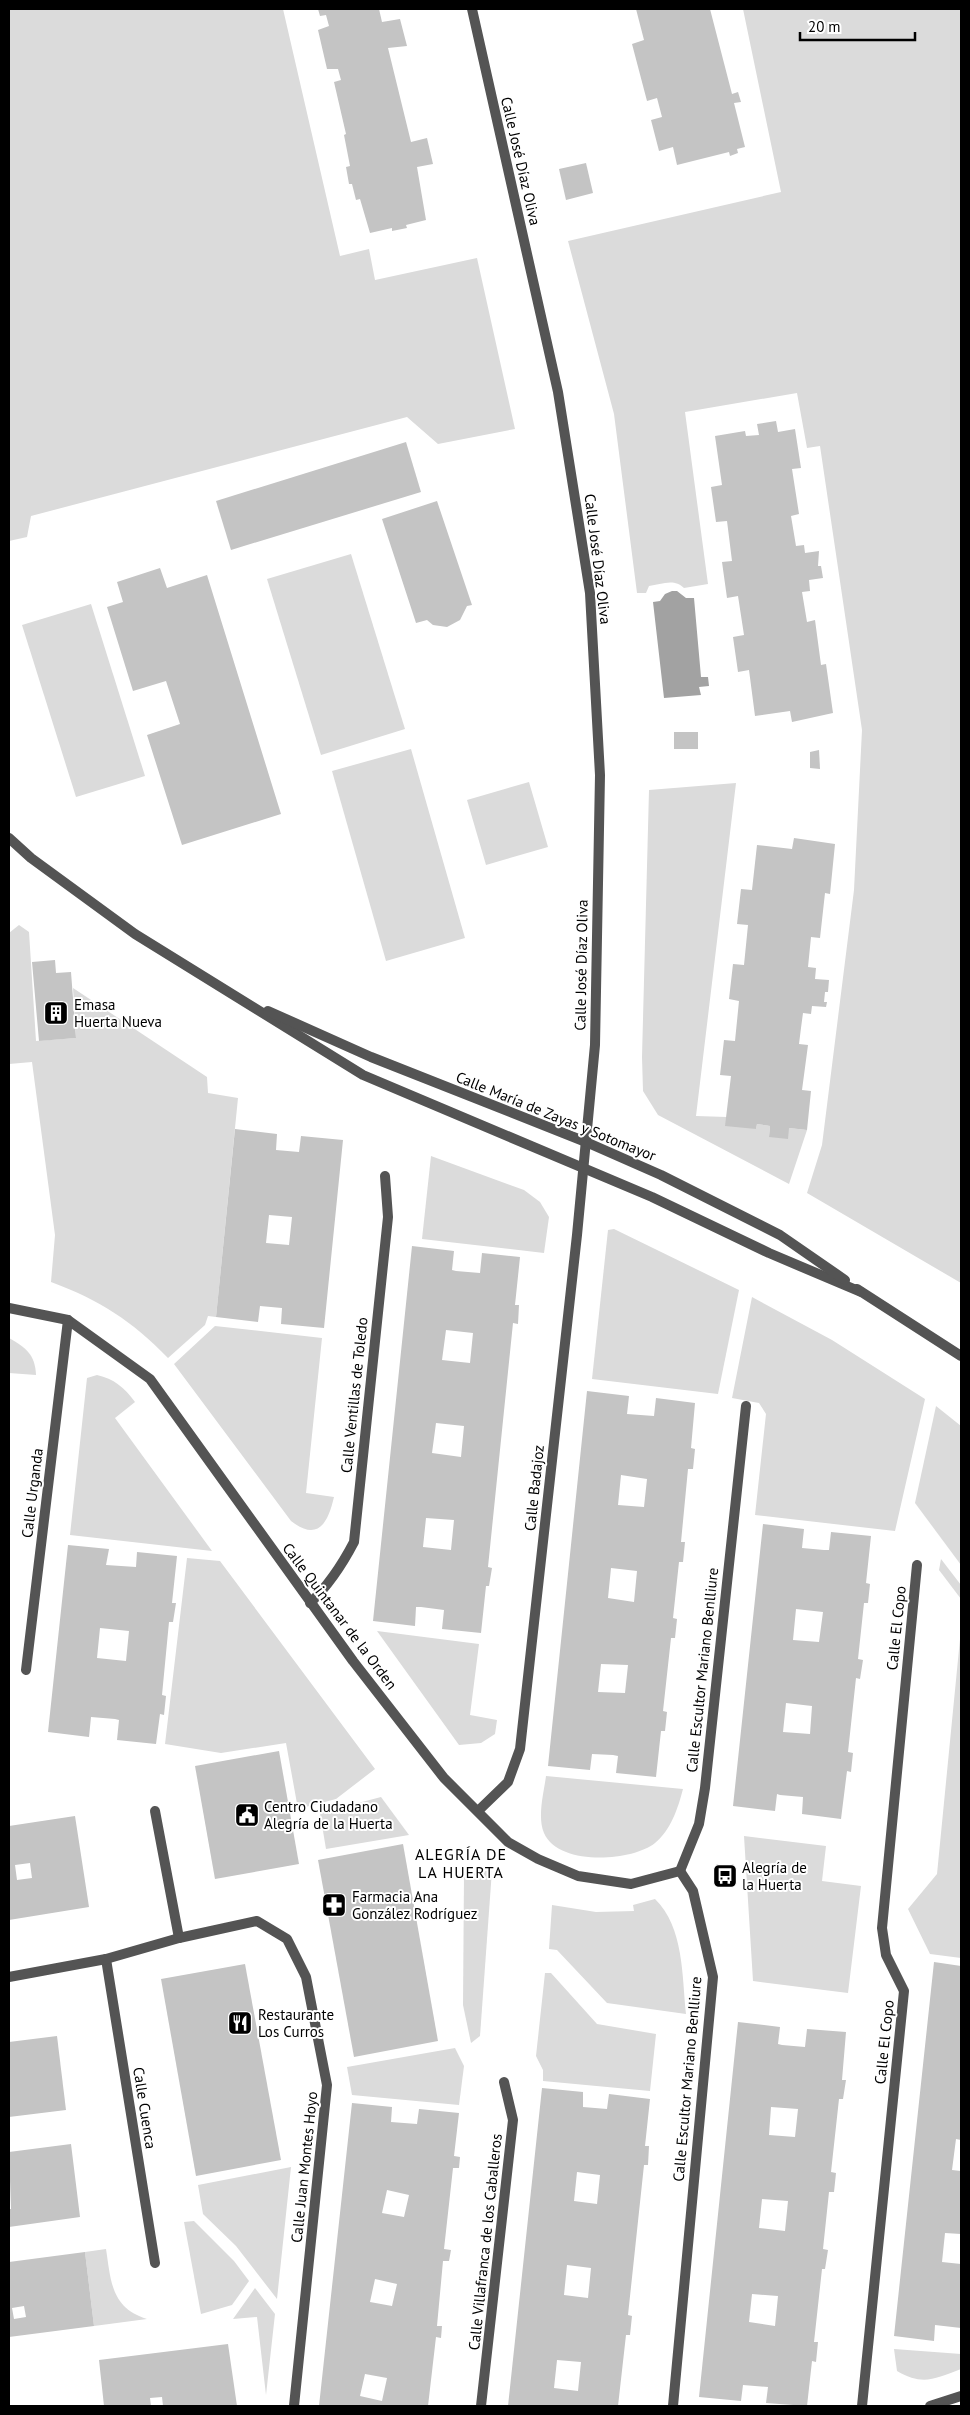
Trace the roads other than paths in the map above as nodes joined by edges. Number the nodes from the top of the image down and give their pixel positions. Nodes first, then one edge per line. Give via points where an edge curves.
1 (472, 9) edge
2 (9, 838) edge
3 (227, 992) junction
4 (586, 1142) junction
5 (584, 1154) joint
6 (584, 1167) junction
7 (385, 1176) dead end
8 (861, 1292) junction
9 (9, 1308) edge
10 (68, 1320) junction
11 (961, 1356) edge
12 (746, 1406) dead end
13 (917, 1564) dead end
14 (310, 1603) junction
15 (26, 1670) dead end
16 (155, 1811) dead end
17 (478, 1812) junction
18 (680, 1870) junction
19 (179, 1938) junction
20 (106, 1959) junction
21 (9, 1977) edge
22 (504, 2082) dead end
23 (155, 2263) dead end
24 (961, 2396) edge
25 (294, 2406) edge
26 (481, 2406) edge
27 (673, 2406) edge
28 (862, 2406) edge
29 (930, 2406) edge

1 - 4 street, Calle José Díaz Oliva via 558,392 590,593 600,775 594,1044
2 - 3 street, Calle María de Zayas y Sotomayor via 134,934
3 - 4 street, Calle María de Zayas y Sotomayor via 371,1057
3 - 6 street, Calle María de Zayas y Sotomayor via 363,1075
4 - 5 street, Calle José Díaz Oliva
4 - 8 street, Calle María de Zayas y Sotomayor via 661,1175 780,1235
5 - 6 street, Calle Badajoz
6 - 8 street, Calle María de Zayas y Sotomayor
6 - 17 street, Calle Badajoz via 520,1749 508,1782
7 - 14 street, Calle Ventillas de Toledo via 388,1217 354,1542 341,1566
8 - 11 street, Calle María de Zayas y Sotomayor
9 - 10 street, Calle Quintanar de la Orden
10 - 14 street, Calle Quintanar de la Orden via 150,1379
10 - 15 street, Calle Urganda
12 - 18 street, Calle Escultor Mariano Benlliure via 705,1788 699,1824
13 - 28 street, Calle El Copo via 882,1928 886,1955 904,1991
14 - 17 street, Calle Quintanar de la Orden via 444,1778
16 - 19 street
17 - 18 street, Calle Quintanar de la Orden via 508,1842 578,1876 631,1884
18 - 27 street, Calle Escultor Mariano Benlliure via 693,1890 712,1977
19 - 20 street, Calle Juan Montes Hoyo
19 - 25 street, Calle Juan Montes Hoyo via 257,1921 287,1939 306,1977 328,2085
20 - 21 street, Calle Juan Montes Hoyo
20 - 23 street, Calle Cuenca
22 - 26 street, Calle Villafranca de los Caballeros via 513,2120
24 - 29 street

